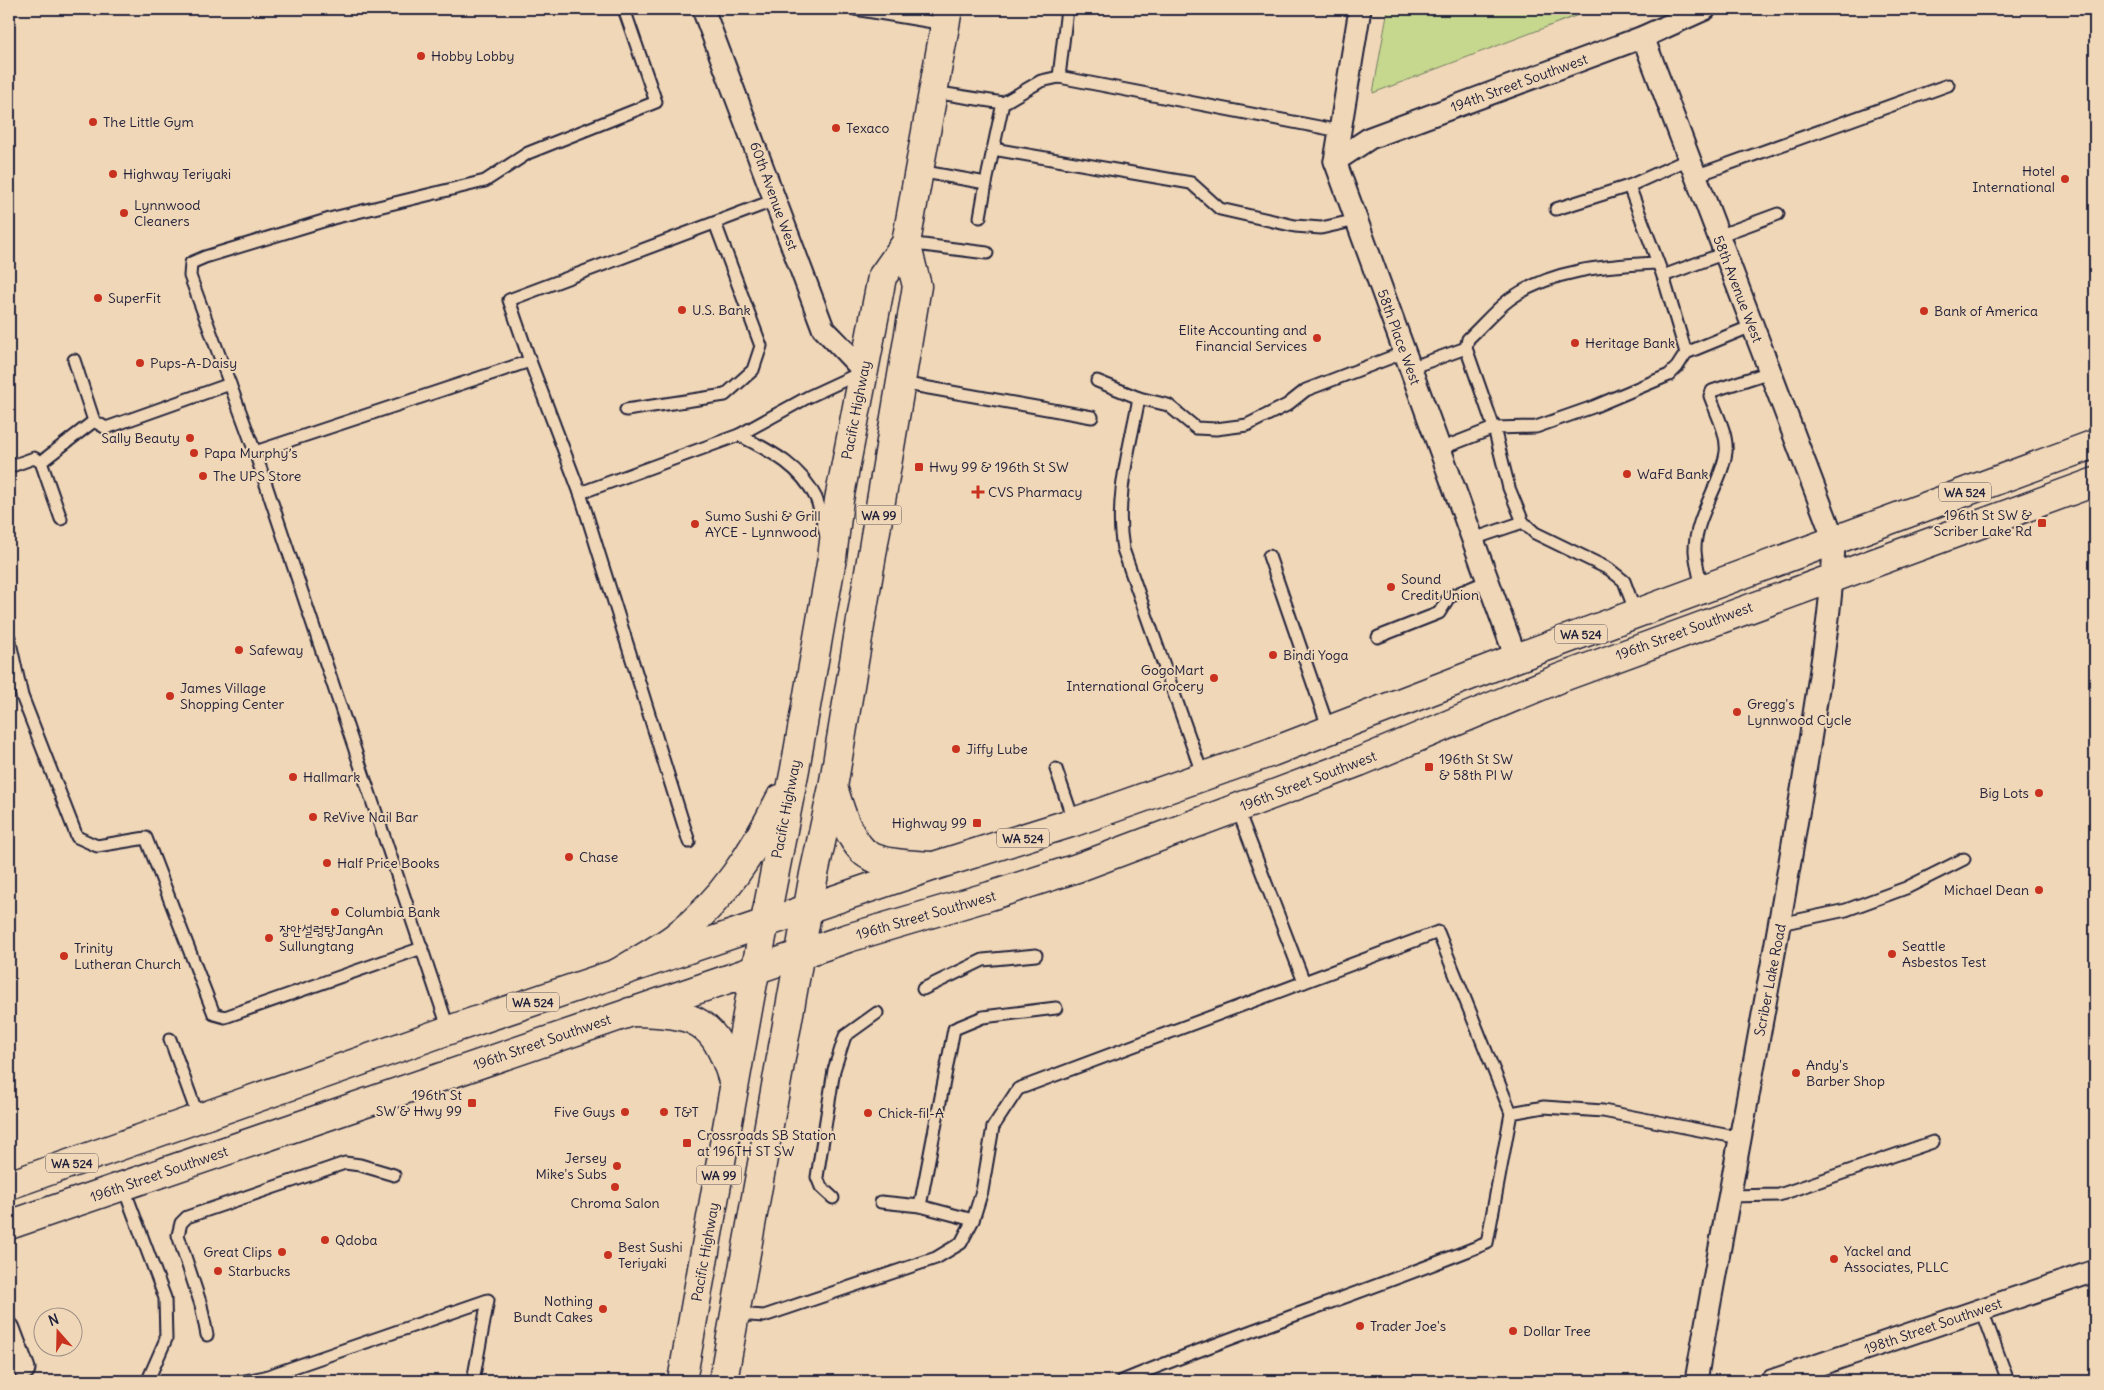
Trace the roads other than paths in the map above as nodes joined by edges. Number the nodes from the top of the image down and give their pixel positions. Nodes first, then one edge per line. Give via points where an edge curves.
1 (624, 9) edge
2 (703, 9) edge
3 (856, 9) edge
4 (1067, 9) edge
5 (1360, 9) edge
6 (1705, 9) edge
7 (873, 10) edge
8 (946, 17) edge
9 (1643, 37) junction
10 (1059, 77) junction
11 (1948, 84) dead end
12 (933, 92) junction
13 (1003, 103) junction
14 (1340, 131) junction
15 (993, 149) junction
16 (1335, 161) junction
17 (1692, 168) junction
18 (919, 171) junction
19 (986, 183) junction
20 (1629, 186) junction
21 (775, 200) junction
22 (1556, 209) dead end
23 (1778, 214) dead end
24 (980, 217) dead end
25 (1356, 220) junction
26 (715, 223) junction
27 (906, 243) junction
28 (1721, 244) junction
29 (987, 253) dead end
30 (1657, 263) junction
31 (1664, 276) junction
32 (1752, 326) junction
33 (1466, 348) junction
34 (1686, 353) junction
35 (74, 360) dead end
36 (1408, 360) junction
37 (530, 361) junction
38 (864, 371) junction
39 (1770, 372) junction
40 (1097, 381) dead end
41 (901, 383) junction
42 (230, 384) junction
43 (1139, 398) junction
44 (626, 410) dead end
45 (1092, 417) dead end
46 (94, 421) junction
47 (1494, 428) junction
48 (739, 435) junction
49 (2095, 444) edge
50 (1440, 449) junction
51 (256, 452) junction
52 (42, 462) junction
53 (9, 467) edge
54 (2095, 482) edge
55 (580, 493) junction
56 (61, 519) dead end
57 (1523, 522) junction
58 (1473, 539) junction
59 (1834, 540) junction
60 (1269, 556) dead end
61 (832, 558) junction
62 (1834, 577) junction
63 (1488, 581) junction
64 (1702, 589) junction
65 (1636, 613) junction
66 (1378, 637) dead end
67 (9, 638) edge
68 (1516, 658) junction
69 (1483, 710) junction
70 (1328, 730) junction
71 (1272, 752) junction
72 (795, 768) junction
73 (1056, 769) dead end
74 (1202, 776) junction
75 (833, 787) junction
76 (1236, 808) junction
77 (1074, 822) junction
78 (689, 842) dead end
79 (1964, 858) dead end
80 (934, 866) junction
81 (809, 908) junction
82 (766, 923) junction
83 (1780, 924) junction
84 (422, 948) junction
85 (800, 954) junction
86 (1036, 955) dead end
87 (757, 969) junction
88 (616, 974) junction
89 (1304, 982) junction
90 (923, 989) dead end
91 (1056, 1008) dead end
92 (630, 1012) junction
93 (876, 1013) dead end
94 (449, 1030) junction
95 (170, 1039) dead end
96 (735, 1087) junction
97 (385, 1096) junction
98 (1510, 1113) junction
99 (199, 1119) junction
100 (1740, 1138) junction
101 (134, 1141) junction
102 (1932, 1142) dead end
103 (394, 1176) dead end
104 (9, 1185) edge
105 (123, 1186) junction
106 (1729, 1196) junction
107 (833, 1198) dead end
108 (882, 1202) dead end
109 (920, 1206) junction
110 (974, 1220) junction
111 (9, 1225) edge
112 (2095, 1271) edge
113 (1982, 1310) junction
114 (735, 1314) junction
115 (207, 1335) dead end
116 (10, 1337) edge
117 (24, 1369) dead end
118 (149, 1381) edge
119 (245, 1381) edge
120 (473, 1381) edge
121 (682, 1381) edge
122 (723, 1381) edge
123 (1122, 1381) edge
124 (1696, 1381) edge
125 (1771, 1381) edge
126 (2008, 1381) edge

1 - 42 lane via 656,102 528,153 485,181 328,220 204,257 191,264 190,276
2 - 21 street, 60th Avenue West
3 - 7 lane
4 - 10 lane
5 - 14 street, 58th Place West
6 - 9 street, 194th Street Southwest
7 - 8 lane
8 - 12 main road, Pacific Highway / WA 99
9 - 16 street, 194th Street Southwest via 1370,138
9 - 17 street, 58th Avenue West
10 - 13 lane via 1041,81
10 - 14 lane
11 - 17 lane
12 - 13 lane
12 - 18 main road, Pacific Highway / WA 99
13 - 15 lane
14 - 16 street, 58th Place West
15 - 19 lane
15 - 25 lane via 1191,183 1220,209 1295,226 1321,228
16 - 25 street, 58th Place West
17 - 20 lane
17 - 28 street, 58th Avenue West
18 - 19 lane
18 - 27 main road, Pacific Highway / WA 99
19 - 24 lane
20 - 22 lane
20 - 30 lane
21 - 26 lane
21 - 38 street, 60th Avenue West via 823,328
23 - 28 lane
25 - 36 street, 58th Place West
26 - 37 lane via 509,300
26 - 44 lane via 761,346 753,370 725,395
27 - 29 lane
27 - 38 main road, Pacific Highway / WA 99 via 882,276
27 - 41 main road, Pacific Highway / WA 99 via 917,286
28 - 31 lane
28 - 32 street, 58th Avenue West
30 - 31 lane
30 - 33 lane via 1570,272 1537,285 1510,299 1468,339
31 - 34 lane
32 - 34 lane
32 - 39 street, 58th Avenue West
33 - 36 lane
33 - 47 lane
34 - 47 lane via 1669,375 1592,407 1536,427
35 - 46 lane
36 - 43 lane via 1306,390 1287,405 1247,425 1196,428 1168,405
36 - 50 street, 58th Place West
37 - 51 lane
37 - 55 lane
38 - 48 lane
38 - 61 main road, Pacific Highway / WA 99 via 839,500
39 - 59 street, 58th Avenue West
39 - 64 lane via 1712,391 1710,396 1722,428 1726,451 1702,516 1695,550
40 - 43 lane
41 - 45 lane
41 - 75 main road, Pacific Highway / WA 99
42 - 46 lane via 106,428
42 - 51 lane
43 - 74 lane via 1120,505 1119,528 1123,549
46 - 52 lane
47 - 50 lane
47 - 57 lane via 1509,488
48 - 55 lane
48 - 61 lane via 774,453 800,473 816,499
49 - 59 main road, WA 524
50 - 58 street, 58th Place West
51 - 84 lane
52 - 53 lane via 34,458
52 - 56 lane
54 - 62 main road, 196th Street Southwest
55 - 78 lane
57 - 58 lane
57 - 65 lane via 1535,533 1609,569 1624,581
58 - 63 street, 58th Place West
59 - 62 street
59 - 64 main road, WA 524
60 - 70 lane
61 - 72 main road, Pacific Highway / WA 99
62 - 69 main road, 196th Street Southwest via 1560,678
62 - 83 street, Scriber Lake Road
63 - 66 lane via 1449,597 1439,614
63 - 68 street, 58th Place West
64 - 65 main road, WA 524
65 - 68 main road, WA 524
67 - 84 lane via 22,696 77,837 97,846 146,838 214,1014 225,1017
68 - 69 main road via 1518,664 1512,677 1494,686 1482,698
68 - 70 main road, WA 524
69 - 76 main road, 196th Street Southwest via 1359,762
70 - 71 main road, WA 524
71 - 74 main road, WA 524
71 - 76 main road via 1239,787
72 - 82 main road, Pacific Highway / WA 99
72 - 88 main road via 755,846 706,910 674,938
73 - 77 lane
74 - 77 main road, WA 524
75 - 80 main road via 850,833 864,852 900,864
75 - 81 main road, Pacific Highway / WA 99
76 - 85 main road, 196th Street Southwest via 1077,868
76 - 89 lane
77 - 80 main road, WA 524
79 - 83 lane via 1906,888 1846,910
80 - 81 main road, WA 524
81 - 82 main road, WA 524
81 - 85 main road, Pacific Highway / WA 99
82 - 87 main road, Pacific Highway / WA 99
82 - 88 main road, WA 524
83 - 100 street, Scriber Lake Road
84 - 94 lane
85 - 87 main road, 196th Street Southwest
85 - 114 main road, Pacific Highway / WA 99
86 - 90 lane via 984,960
87 - 92 main road, 196th Street Southwest
87 - 96 main road, Pacific Highway / WA 99
88 - 94 main road, WA 524
89 - 98 lane via 1438,932
89 - 110 lane via 1018,1089 993,1127
91 - 109 lane via 983,1017 954,1029
92 - 96 main road via 668,1012 698,1021 719,1041
92 - 97 main road, 196th Street Southwest
93 - 107 lane via 845,1036 834,1070 817,1176 821,1187
94 - 97 main road via 447,1044 402,1068
94 - 99 main road, WA 524
95 - 99 lane
96 - 121 main road, Pacific Highway / WA 99
97 - 105 main road, 196th Street Southwest
98 - 100 lane via 1544,1107 1603,1111
98 - 123 lane via 1487,1243
99 - 101 main road, WA 524
100 - 106 street, Scriber Lake Road
101 - 104 main road, WA 524
101 - 105 main road via 122,1175
102 - 106 lane via 1779,1195
103 - 115 lane via 344,1163 187,1216 178,1235 201,1305
105 - 111 main road, 196th Street Southwest
105 - 118 lane via 165,1298 166,1339
106 - 124 street, Scriber Lake Road
108 - 109 lane
109 - 110 lane
110 - 114 lane via 961,1242 936,1258 764,1316
112 - 113 street, 198th Street Southwest
113 - 125 street, 198th Street Southwest
113 - 126 lane
114 - 122 main road, Pacific Highway / WA 99
116 - 117 street
119 - 120 lane via 265,1377 488,1300

